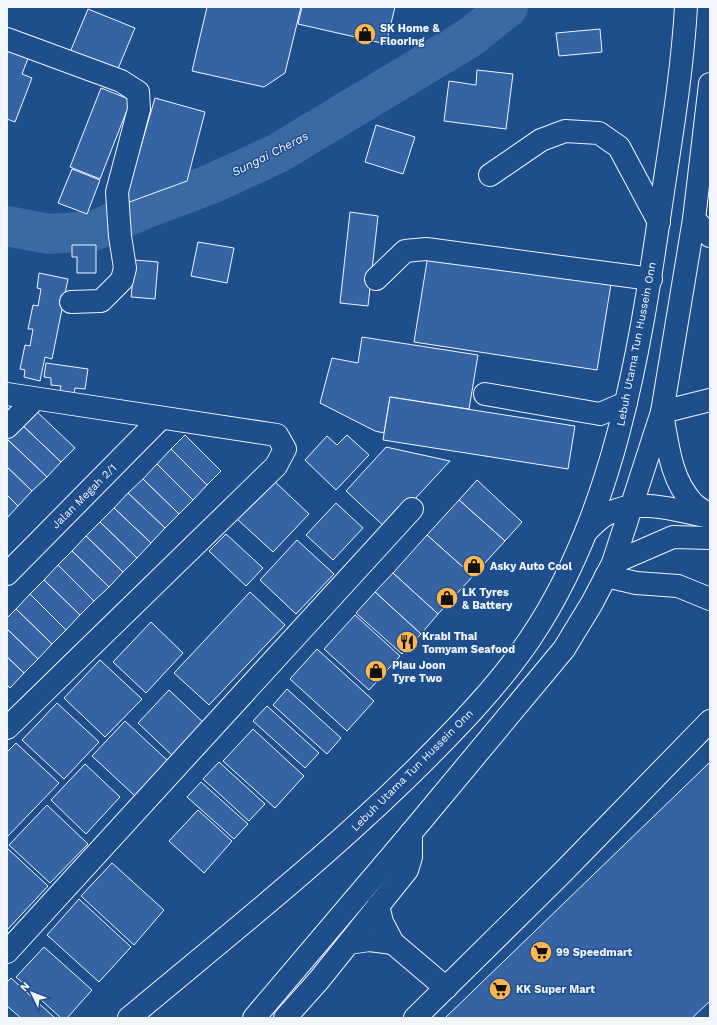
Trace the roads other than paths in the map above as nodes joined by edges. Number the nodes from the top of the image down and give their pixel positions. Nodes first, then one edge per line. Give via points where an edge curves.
1 (686, 7) edge
2 (7, 39) edge
3 (710, 84) edge
4 (490, 174) dead end
5 (694, 220) junction
6 (659, 222) junction
7 (710, 236) edge
8 (376, 279) dead end
9 (651, 279) junction
10 (71, 302) dead end
11 (7, 394) edge
12 (485, 394) dead end
13 (35, 398) junction
14 (710, 400) edge
15 (626, 403) junction
16 (662, 412) junction
17 (160, 419) junction
18 (7, 427) edge
19 (631, 506) junction
20 (412, 509) dead end
21 (710, 516) edge
22 (586, 532) junction
23 (710, 538) edge
24 (609, 570) junction
25 (7, 574) edge
26 (710, 599) edge
27 (710, 721) edge
28 (7, 728) edge
29 (411, 833) junction
30 (378, 906) junction
31 (349, 943) junction
32 (393, 943) junction
33 (7, 952) edge
34 (446, 988) junction
35 (147, 1009) edge
36 (129, 1018) edge
37 (254, 1018) edge
38 (285, 1018) edge
39 (415, 1018) edge

1 - 6 main road, Lebuh Utama Tun Hussein Onn via 682,64
2 - 10 main road via 121,80 138,92 139,109 118,192 120,236 125,268 122,280 101,301
3 - 5 main road
4 - 6 main road via 542,140 565,131 598,133 619,147
5 - 7 main road
5 - 16 main road
6 - 9 main road, Lebuh Utama Tun Hussein Onn
8 - 9 main road via 404,251 426,249
9 - 15 main road, Lebuh Utama Tun Hussein Onn
11 - 13 main road
12 - 15 main road via 600,414
13 - 17 main road
13 - 18 main road
14 - 16 main road
15 - 22 main road, Lebuh Utama Tun Hussein Onn via 613,452
16 - 19 main road
16 - 21 main road via 672,464 680,484 692,503
17 - 25 main road, Jalan Megah 2/1
17 - 28 main road via 277,435 285,449 276,466
19 - 21 main road
19 - 22 main road via 606,514
19 - 24 main road
20 - 33 main road
22 - 35 main road, Lebuh Utama Tun Hussein Onn via 561,587 531,638 503,676 446,739 350,832
23 - 24 main road via 673,537
24 - 26 main road via 636,583 678,586
24 - 29 main road via 564,649
27 - 34 main road
29 - 30 main road via 411,857 407,870
29 - 37 main road
30 - 31 main road
30 - 32 main road via 382,922
31 - 32 main road via 369,940
31 - 38 main road
32 - 34 main road
34 - 39 main road
35 - 36 main road, Lebuh Utama Tun Hussein Onn

